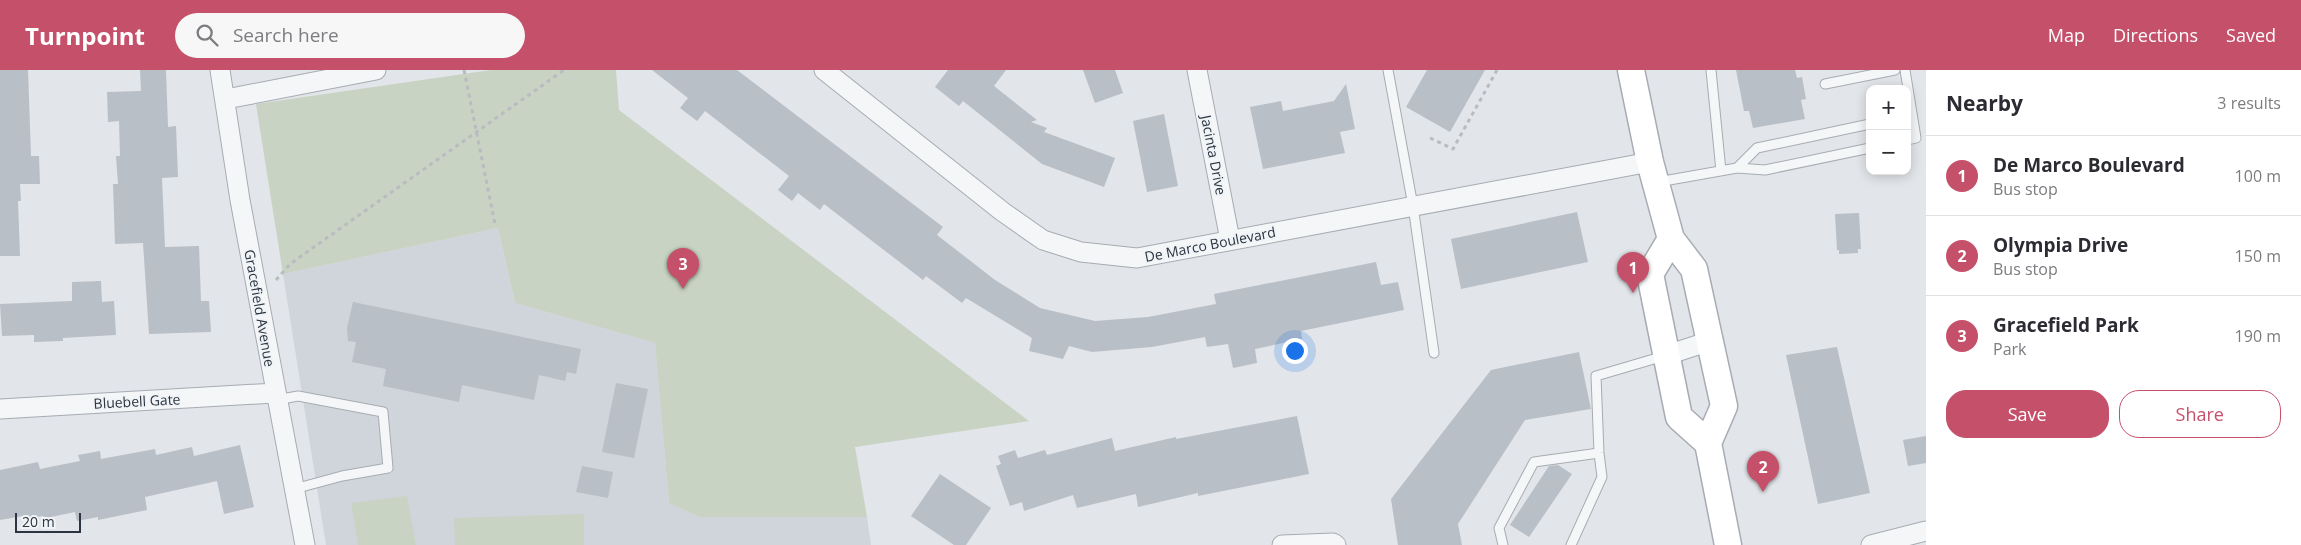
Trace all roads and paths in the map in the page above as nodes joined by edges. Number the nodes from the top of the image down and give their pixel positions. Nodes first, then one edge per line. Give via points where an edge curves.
1 (220, 70) edge
2 (376, 70) edge
3 (464, 70) edge
4 (564, 70) edge
5 (824, 70) edge
6 (1197, 70) edge
7 (1388, 70) edge
8 (1496, 70) edge
9 (1632, 70) edge
10 (1710, 70) edge
11 (1895, 70) edge
12 (1905, 70) edge
13 (1825, 84) dead end
14 (226, 99) junction
15 (1866, 125) edge
16 (478, 131) junction
17 (1430, 138) dead end
18 (1911, 139) edge
19 (1866, 149) edge
20 (1738, 168) junction
21 (1721, 171) junction
22 (1653, 172) junction
23 (1413, 206) junction
24 (495, 224) dead end
25 (1230, 240) junction
26 (1672, 240) junction
27 (259, 299) junction
28 (1710, 341) junction
29 (1434, 353) dead end
30 (1667, 355) junction
31 (275, 397) junction
32 (0, 409) edge
33 (1708, 444) junction
34 (1599, 453) junction
35 (294, 489) junction
36 (1926, 531) edge
37 (304, 545) edge
38 (1282, 545) edge
39 (1336, 545) edge
40 (1503, 545) edge
41 (1570, 545) edge
42 (1728, 545) edge
43 (1871, 545) edge

1 - 14 street, Gracefield Avenue
2 - 14 street
3 - 16 path
4 - 16 path
5 - 25 street, De Marco Boulevard via 1043,240 1081,252 1137,258
6 - 25 street, Jacinta Drive
7 - 23 lane
8 - 17 path via 1453,149
9 - 22 main road
10 - 21 lane
11 - 13 lane
12 - 18 lane via 1916,138
14 - 27 street, Gracefield Avenue via 240,200
15 - 20 lane via 1756,148
16 - 24 path
16 - 27 path via 290,264
19 - 20 lane via 1764,170
20 - 21 lane
21 - 22 lane
22 - 23 street, De Marco Boulevard
22 - 26 main road
23 - 25 street, De Marco Boulevard
23 - 29 lane
26 - 28 main road via 1694,269
26 - 30 main road via 1650,274
27 - 31 street, Gracefield Avenue
28 - 30 street
28 - 33 main road via 1724,406
30 - 33 main road via 1679,417
30 - 34 lane via 1596,376
31 - 32 street, Bluebell Gate
31 - 35 street, Gracefield Avenue
31 - 35 lane via 298,396 384,412 388,468
33 - 42 main road
34 - 40 lane via 1534,462 1499,528
34 - 41 lane via 1602,478
35 - 37 street, Gracefield Avenue
36 - 43 street
38 - 39 street

